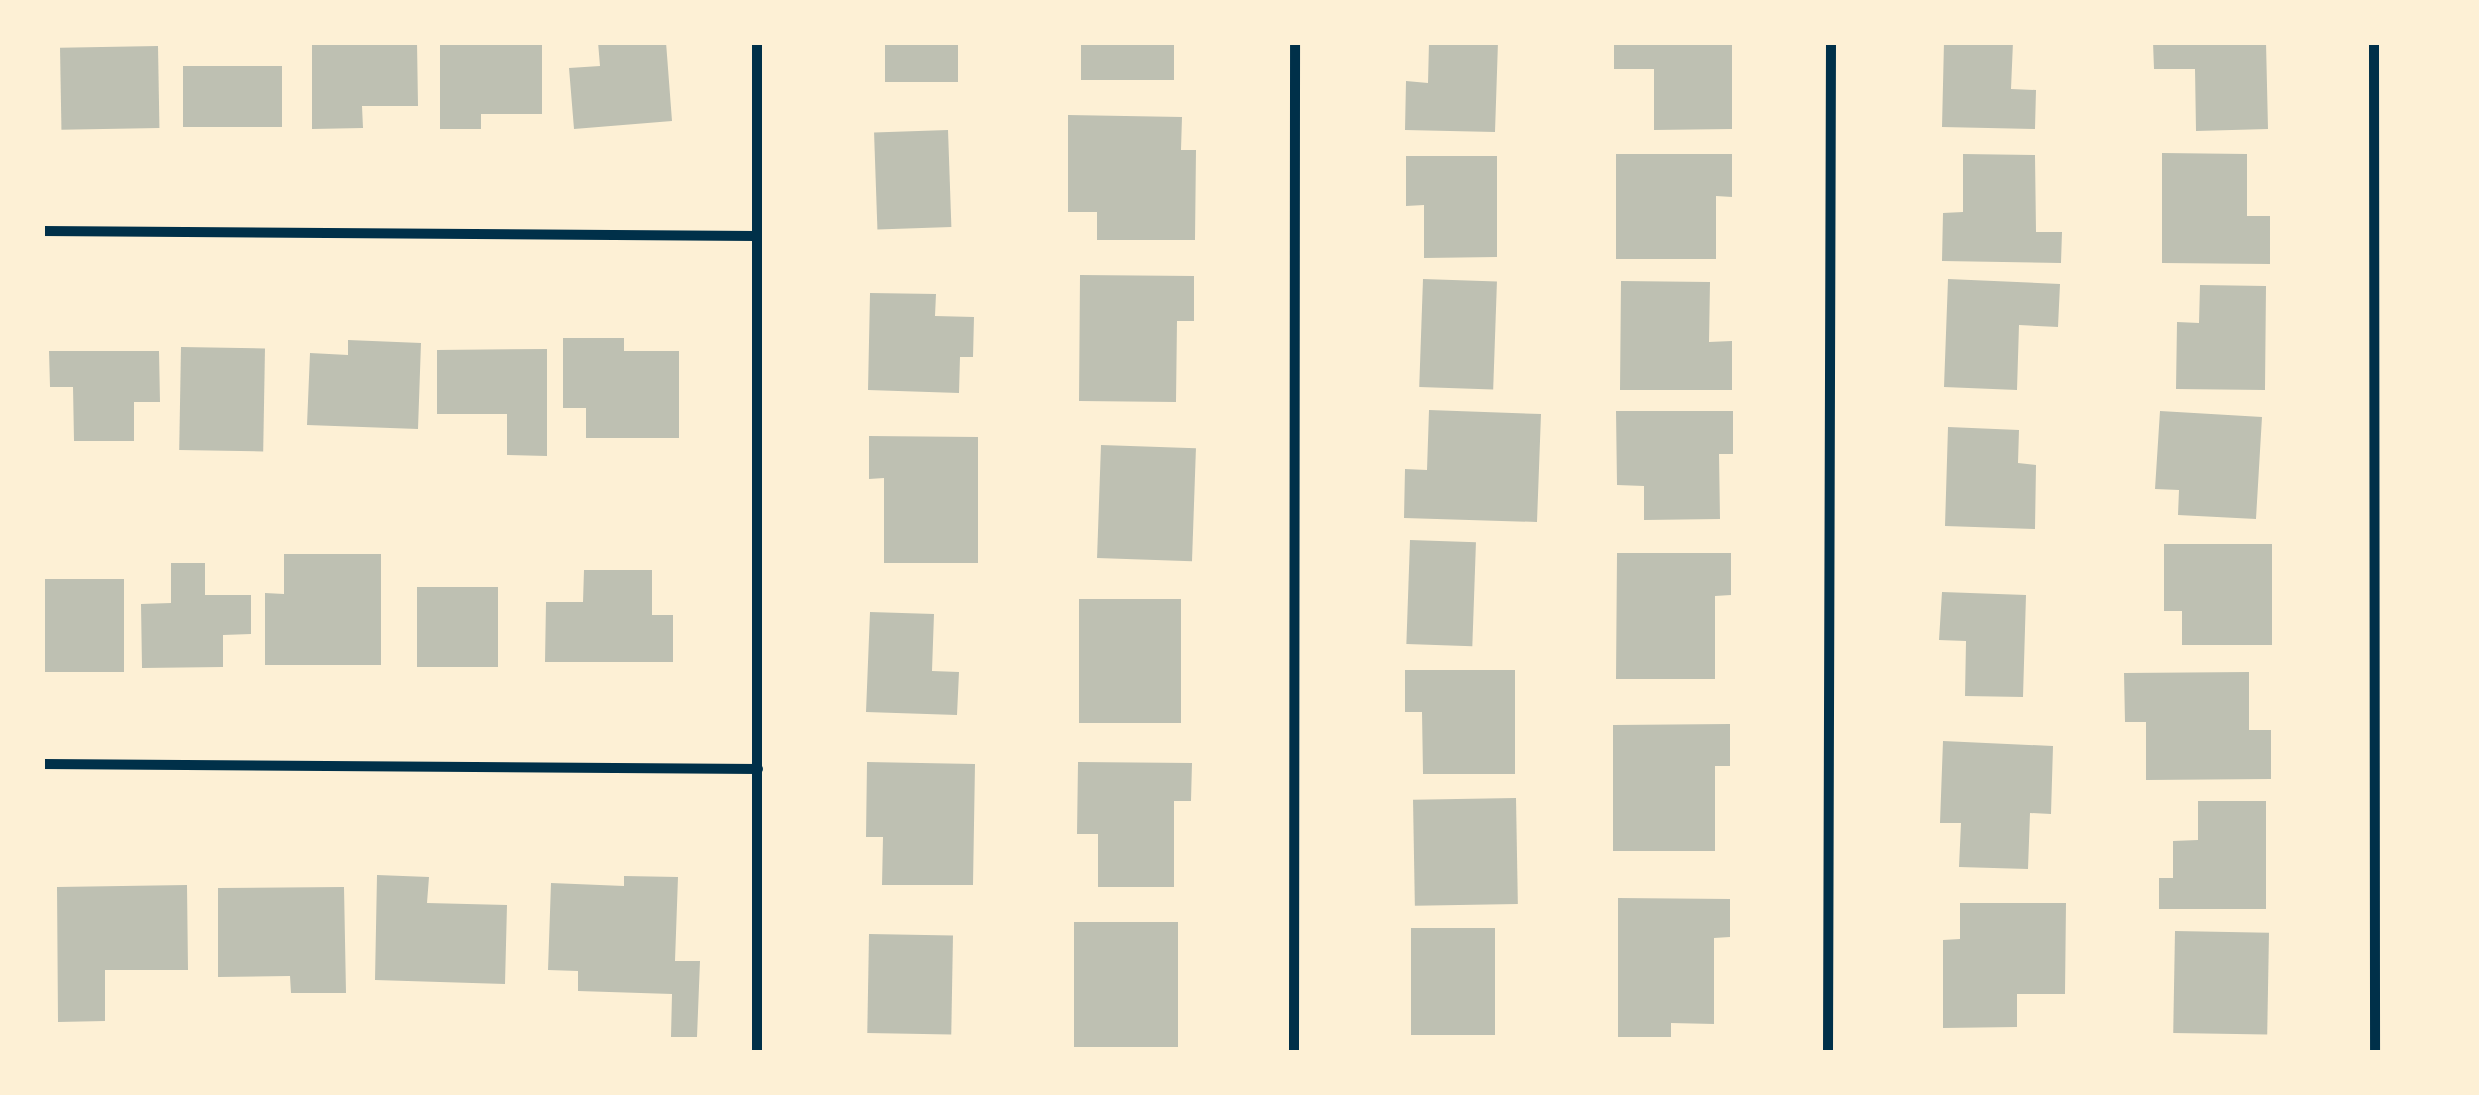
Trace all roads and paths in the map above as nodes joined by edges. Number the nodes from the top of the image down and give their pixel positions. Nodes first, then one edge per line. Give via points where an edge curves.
1 (757, 42) edge
2 (1295, 42) edge
3 (1831, 42) edge
4 (2374, 42) edge
5 (42, 230) edge
6 (756, 236) junction
7 (42, 764) edge
8 (758, 769) junction
9 (757, 1052) edge
10 (1294, 1052) edge
11 (1828, 1052) edge
12 (2375, 1052) edge

1 - 6 street
2 - 10 street
3 - 11 street
4 - 12 street
5 - 6 street
6 - 8 street
7 - 8 street
8 - 9 street

